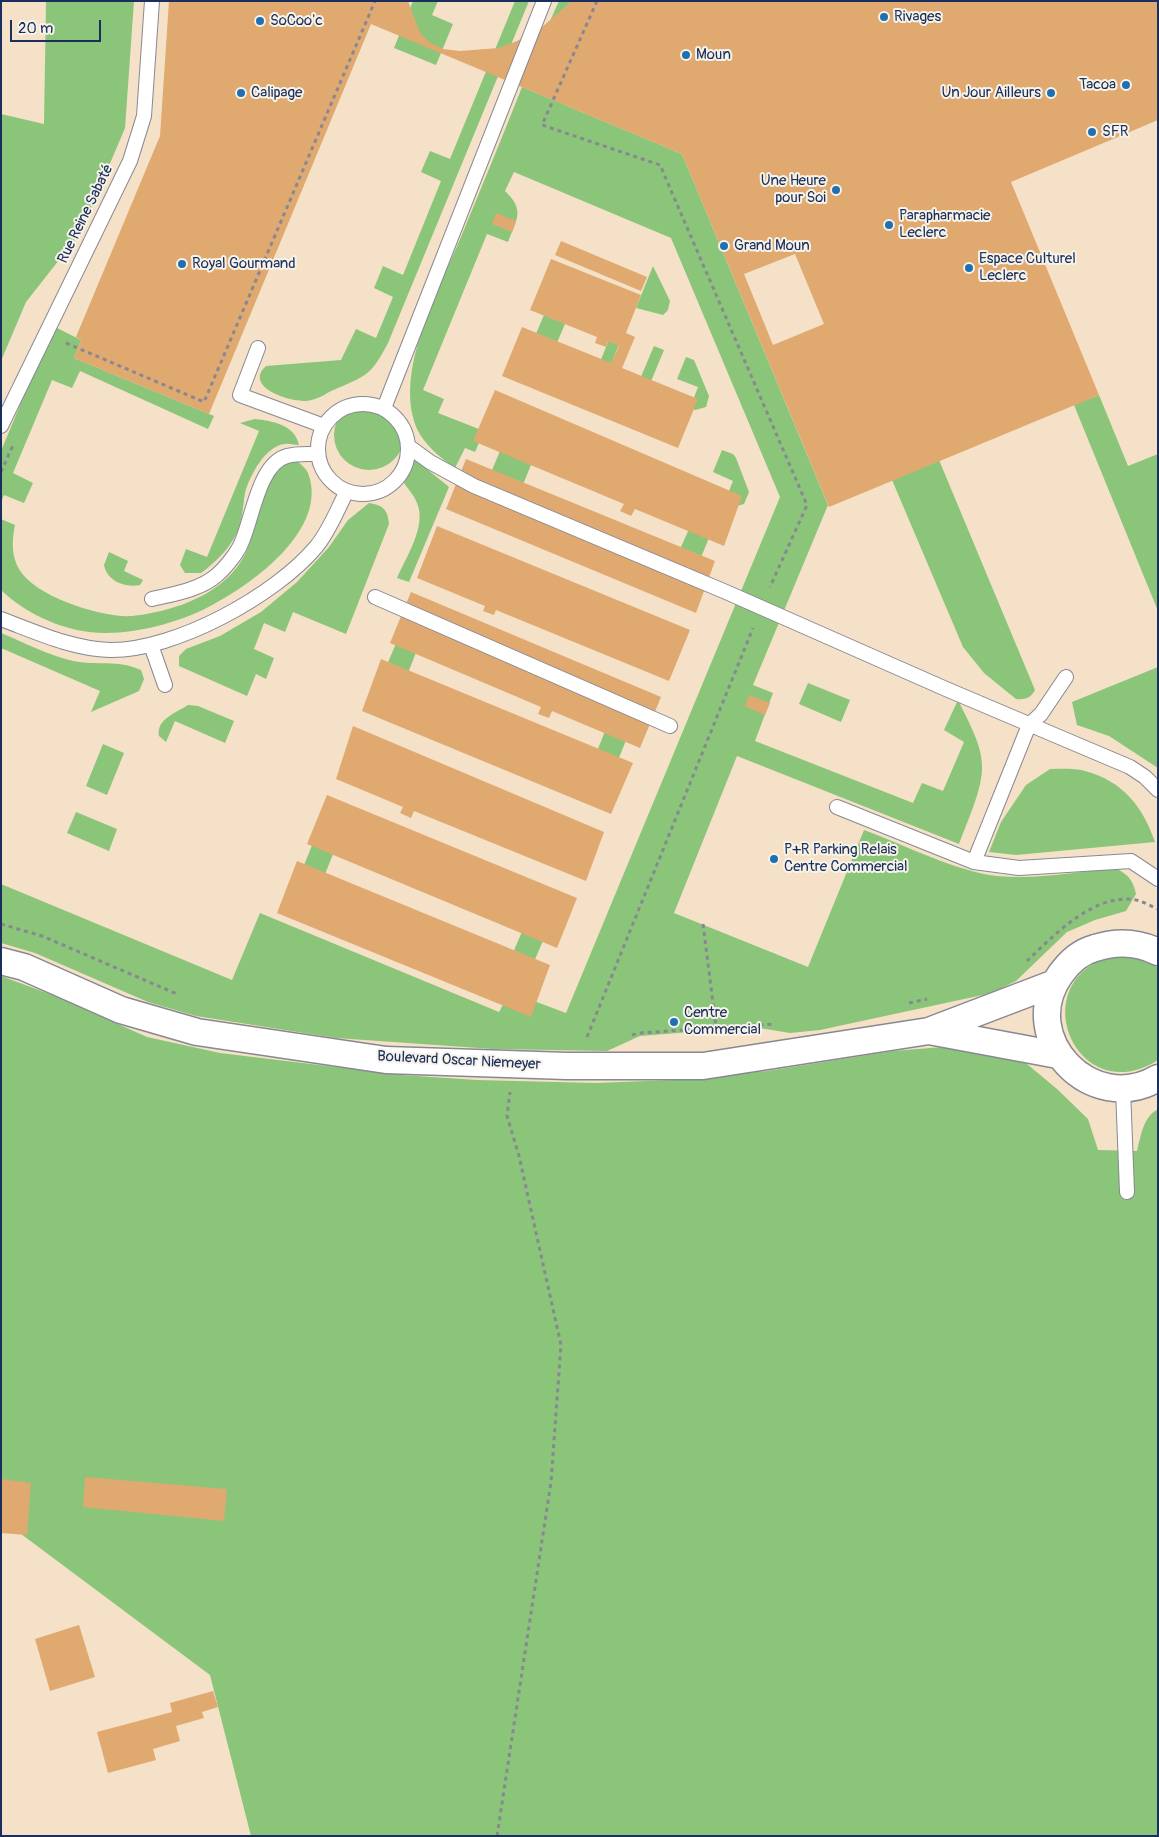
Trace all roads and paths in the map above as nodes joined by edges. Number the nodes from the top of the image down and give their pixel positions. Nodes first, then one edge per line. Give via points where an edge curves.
1 (152, 1) edge
2 (375, 1) edge
3 (544, 1) edge
4 (597, 1) edge
5 (58, 340) dead end
6 (258, 348) dead end
7 (384, 408) junction
8 (1, 426) edge
9 (324, 426) junction
10 (16, 437) dead end
11 (408, 446) junction
12 (318, 454) junction
13 (1, 472) edge
14 (346, 491) junction
15 (375, 597) dead end
16 (152, 599) dead end
17 (761, 607) junction
18 (1, 619) edge
19 (151, 645) junction
20 (1066, 677) dead end
21 (165, 685) dead end
22 (1029, 725) junction
23 (670, 726) dead end
24 (1158, 790) edge
25 (836, 807) dead end
26 (974, 862) junction
27 (1158, 879) edge
28 (1158, 909) edge
29 (1, 924) edge
30 (703, 924) dead end
31 (1157, 950) edge
32 (1, 961) edge
33 (1025, 963) dead end
34 (1055, 983) junction
35 (184, 998) dead end
36 (932, 998) dead end
37 (905, 1004) dead end
38 (782, 1023) dead end
39 (716, 1027) junction
40 (929, 1031) junction
41 (624, 1038) dead end
42 (593, 1042) dead end
43 (1058, 1056) junction
44 (512, 1064) junction
45 (1158, 1078) edge
46 (1123, 1089) junction
47 (1127, 1192) dead end
48 (497, 1836) edge

1 - 8 lane, Rue Reine Sabaté via 144,116 130,161
2 - 5 path via 204,402
3 - 7 lane
4 - 17 path via 542,125 660,165 807,505
6 - 9 lane via 240,395
7 - 9 lane via 357,404 332,415
7 - 11 lane via 398,420
9 - 12 lane
10 - 13 path
11 - 14 lane via 404,468 390,485 369,493
11 - 17 lane via 464,481
12 - 14 lane via 330,480
12 - 16 lane via 287,456 276,462 255,499 238,549 217,576 187,590
14 - 19 lane via 329,530 315,548 281,579 236,609
15 - 23 lane
17 - 22 lane
17 - 42 path via 585,1042
18 - 19 lane via 66,643 110,650
19 - 21 lane
20 - 22 lane via 1041,714
22 - 24 lane via 1130,767
22 - 26 lane
25 - 26 lane
26 - 27 lane via 1019,868 1131,861
28 - 33 path via 1139,901 1103,904 1077,916
29 - 35 path via 42,936
30 - 39 path
31 - 34 street via 1134,944 1103,945 1088,950 1068,964
32 - 44 street, Boulevard Oscar Niemeyer via 24,967 121,1010 197,1032 386,1060
34 - 40 street, Boulevard Oscar Niemeyer
34 - 43 street via 1048,1007 1049,1032
36 - 37 path
38 - 39 path
39 - 41 path via 639,1033
40 - 43 street, Boulevard Oscar Niemeyer
40 - 44 street, Boulevard Oscar Niemeyer via 703,1066
43 - 46 street via 1076,1074 1098,1086
44 - 48 path via 507,1116 562,1345 551,1482
45 - 46 street
46 - 47 lane

